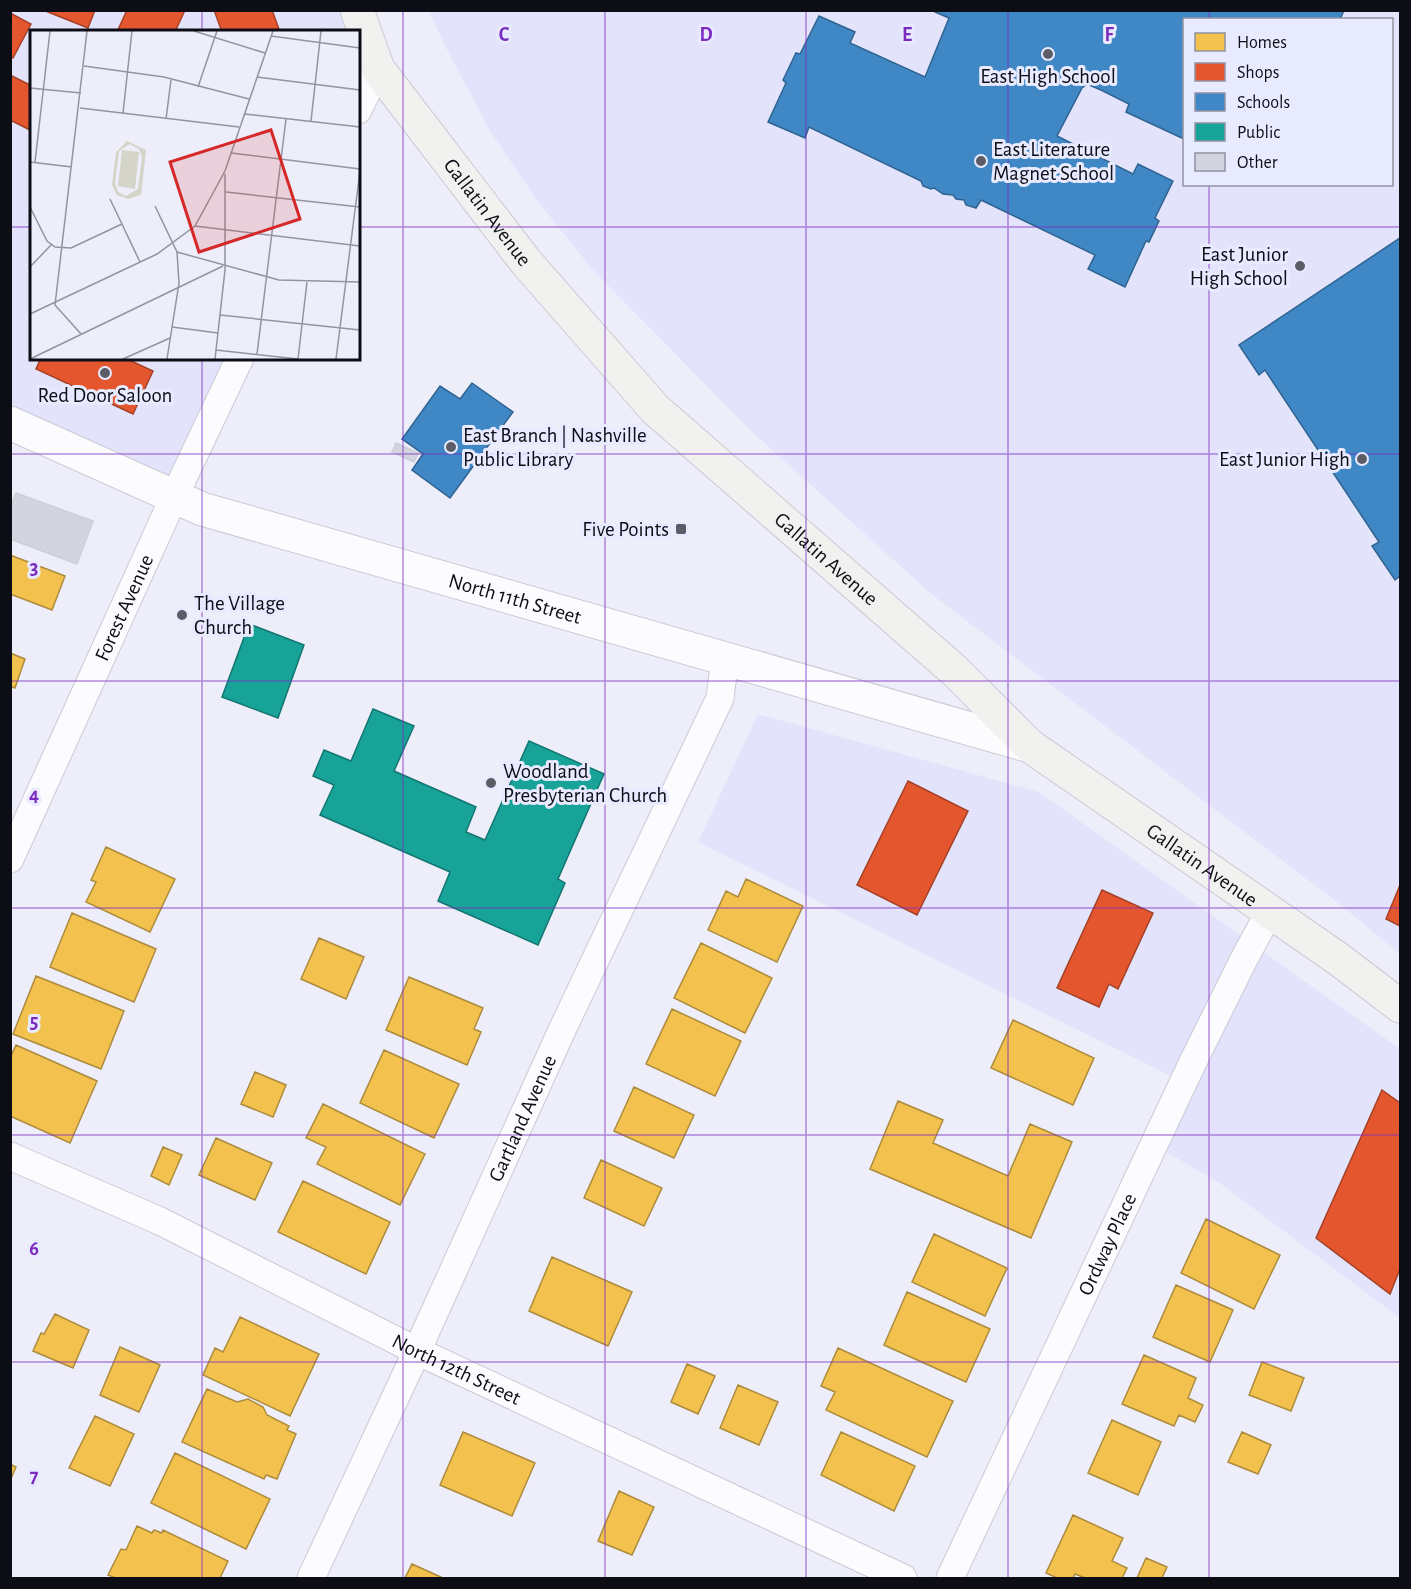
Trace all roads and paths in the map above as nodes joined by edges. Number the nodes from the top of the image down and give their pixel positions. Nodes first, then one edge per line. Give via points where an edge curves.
1 (357, 10) edge
2 (378, 69) junction
3 (360, 106) edge
4 (239, 360) edge
5 (10, 423) edge
6 (174, 497) junction
7 (725, 658) junction
8 (1030, 746) junction
9 (10, 859) edge
10 (1269, 913) junction
11 (1401, 1006) edge
12 (10, 1156) edge
13 (417, 1351) junction
14 (311, 1578) edge
15 (903, 1578) edge
16 (950, 1578) edge

1 - 2 main road, Gallatin Avenue
2 - 3 street
2 - 8 main road, Gallatin Avenue via 526,262 655,409 955,670
4 - 6 street, Forest Avenue
5 - 6 street, North 11th Street
6 - 7 street, North 11th Street via 202,509
6 - 9 street, Forest Avenue
7 - 8 street, North 11th Street
7 - 13 street, Gartland Avenue via 720,698 562,1030
8 - 10 main road, Gallatin Avenue
10 - 11 main road, Gallatin Avenue
10 - 16 street, Ordway Place via 1158,1134
12 - 13 street, North 12th Street via 160,1221
13 - 14 street, Gartland Avenue
13 - 15 street, North 12th Street

